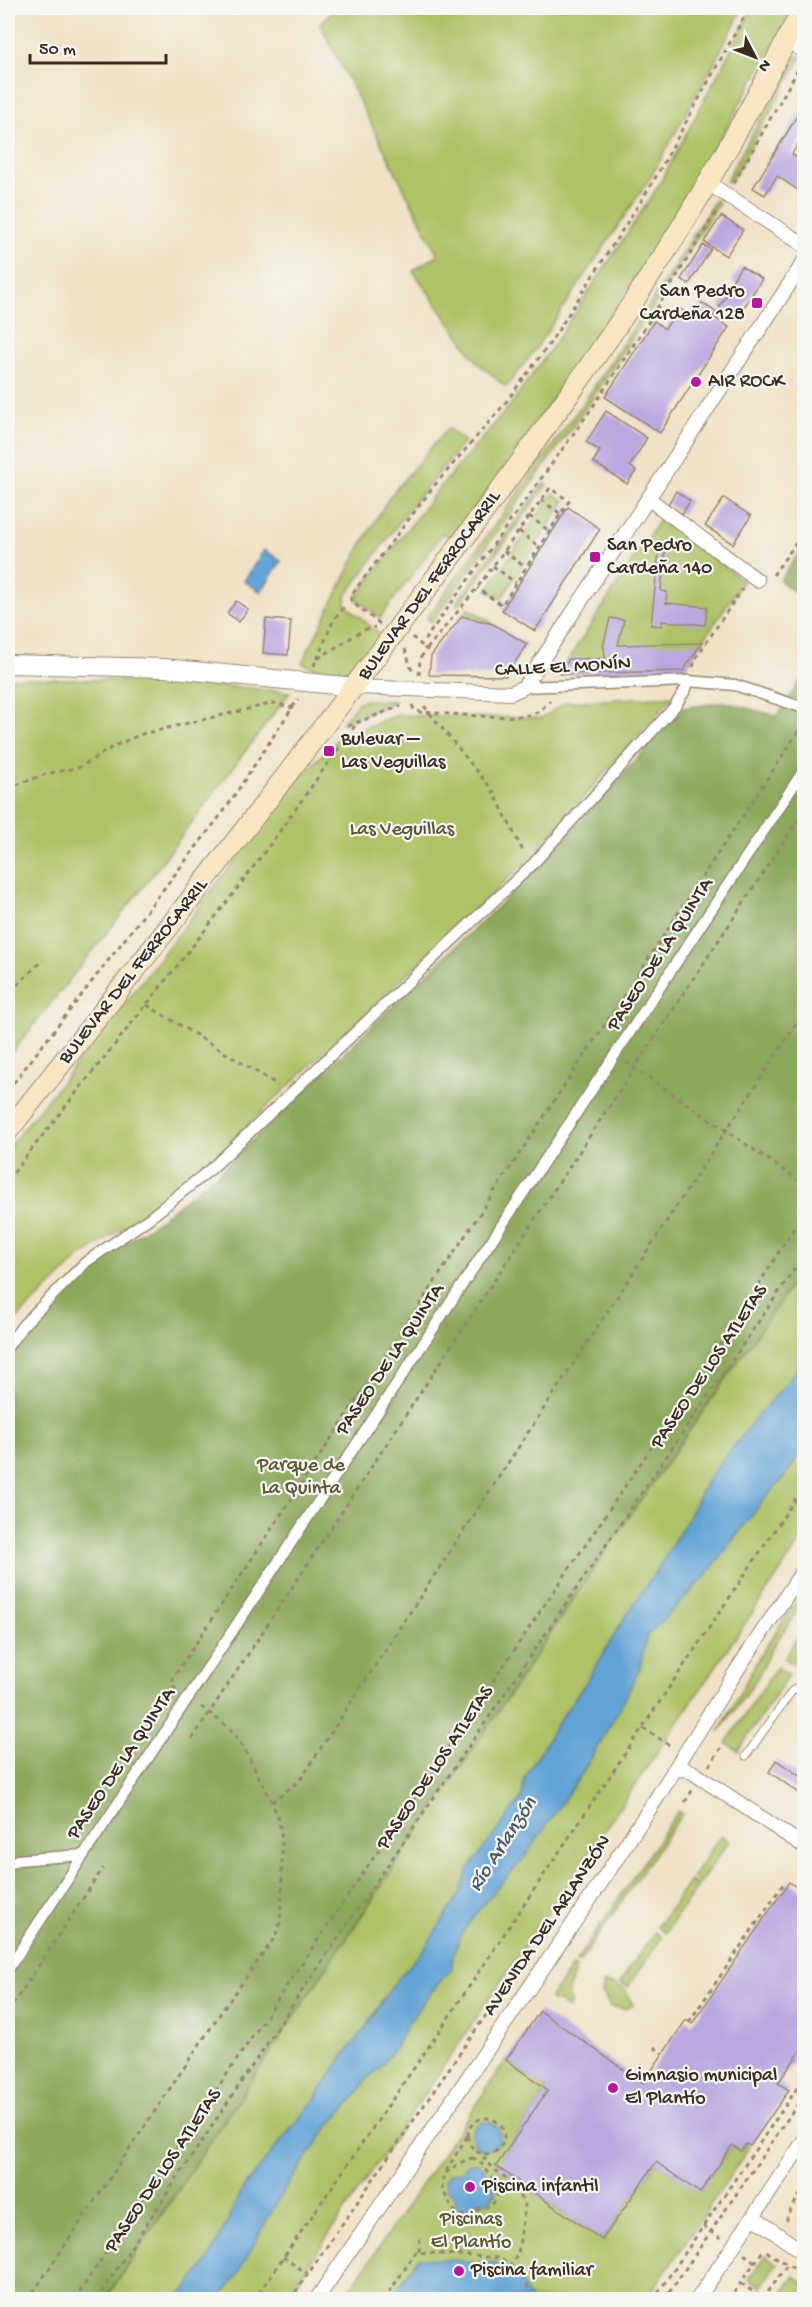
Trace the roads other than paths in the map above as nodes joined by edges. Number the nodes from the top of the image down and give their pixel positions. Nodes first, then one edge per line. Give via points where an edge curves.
1 (803, 8) edge
2 (786, 41) junction
3 (804, 51) edge
4 (708, 183) junction
5 (804, 245) edge
6 (804, 262) edge
7 (649, 499) junction
8 (754, 578) road end
9 (8, 664) edge
10 (688, 681) junction
11 (355, 687) junction
12 (524, 687) junction
13 (804, 708) edge
14 (804, 770) edge
15 (8, 1131) edge
16 (8, 1346) edge
17 (804, 1569) edge
18 (737, 1670) junction
19 (804, 1683) edge
20 (746, 1756) dead end
21 (674, 1770) junction
22 (692, 1772) junction
23 (658, 1796) junction
24 (804, 1846) edge
25 (82, 1856) junction
26 (8, 1865) edge
27 (8, 1969) edge
28 (804, 2141) edge
29 (753, 2217) junction
30 (804, 2253) edge
31 (316, 2300) edge
32 (697, 2300) edge

1 - 2 main road, BULEVAR DEL FERROCARRIL
2 - 3 street
2 - 4 main road, BULEVAR DEL FERROCARRIL
4 - 5 street
4 - 11 main road, BULEVAR DEL FERROCARRIL via 555,416
6 - 7 street
7 - 8 street
7 - 12 street
9 - 11 street via 164,668
10 - 12 street, CALLE EL MONÍN
10 - 13 street, CALLE EL MONÍN via 735,685
10 - 16 street via 675,706 533,864 212,1168 86,1263 23,1325
11 - 12 street, CALLE EL MONÍN via 511,693
11 - 15 main road, BULEVAR DEL FERROCARRIL via 180,916
14 - 25 street, PASEO DE LA QUINTA
17 - 18 street, AVENIDA DEL ARLANZÓN
18 - 21 street, AVENIDA DEL ARLANZÓN
18 - 22 street via 692,1754
19 - 20 lane via 792,1691
21 - 22 street
21 - 23 street, AVENIDA DEL ARLANZÓN
22 - 23 street via 675,1779
22 - 24 street
23 - 31 street, AVENIDA DEL ARLANZÓN
25 - 26 street via 17,1860
25 - 27 street, PASEO DE LA QUINTA
28 - 29 street
29 - 30 street
29 - 32 street

